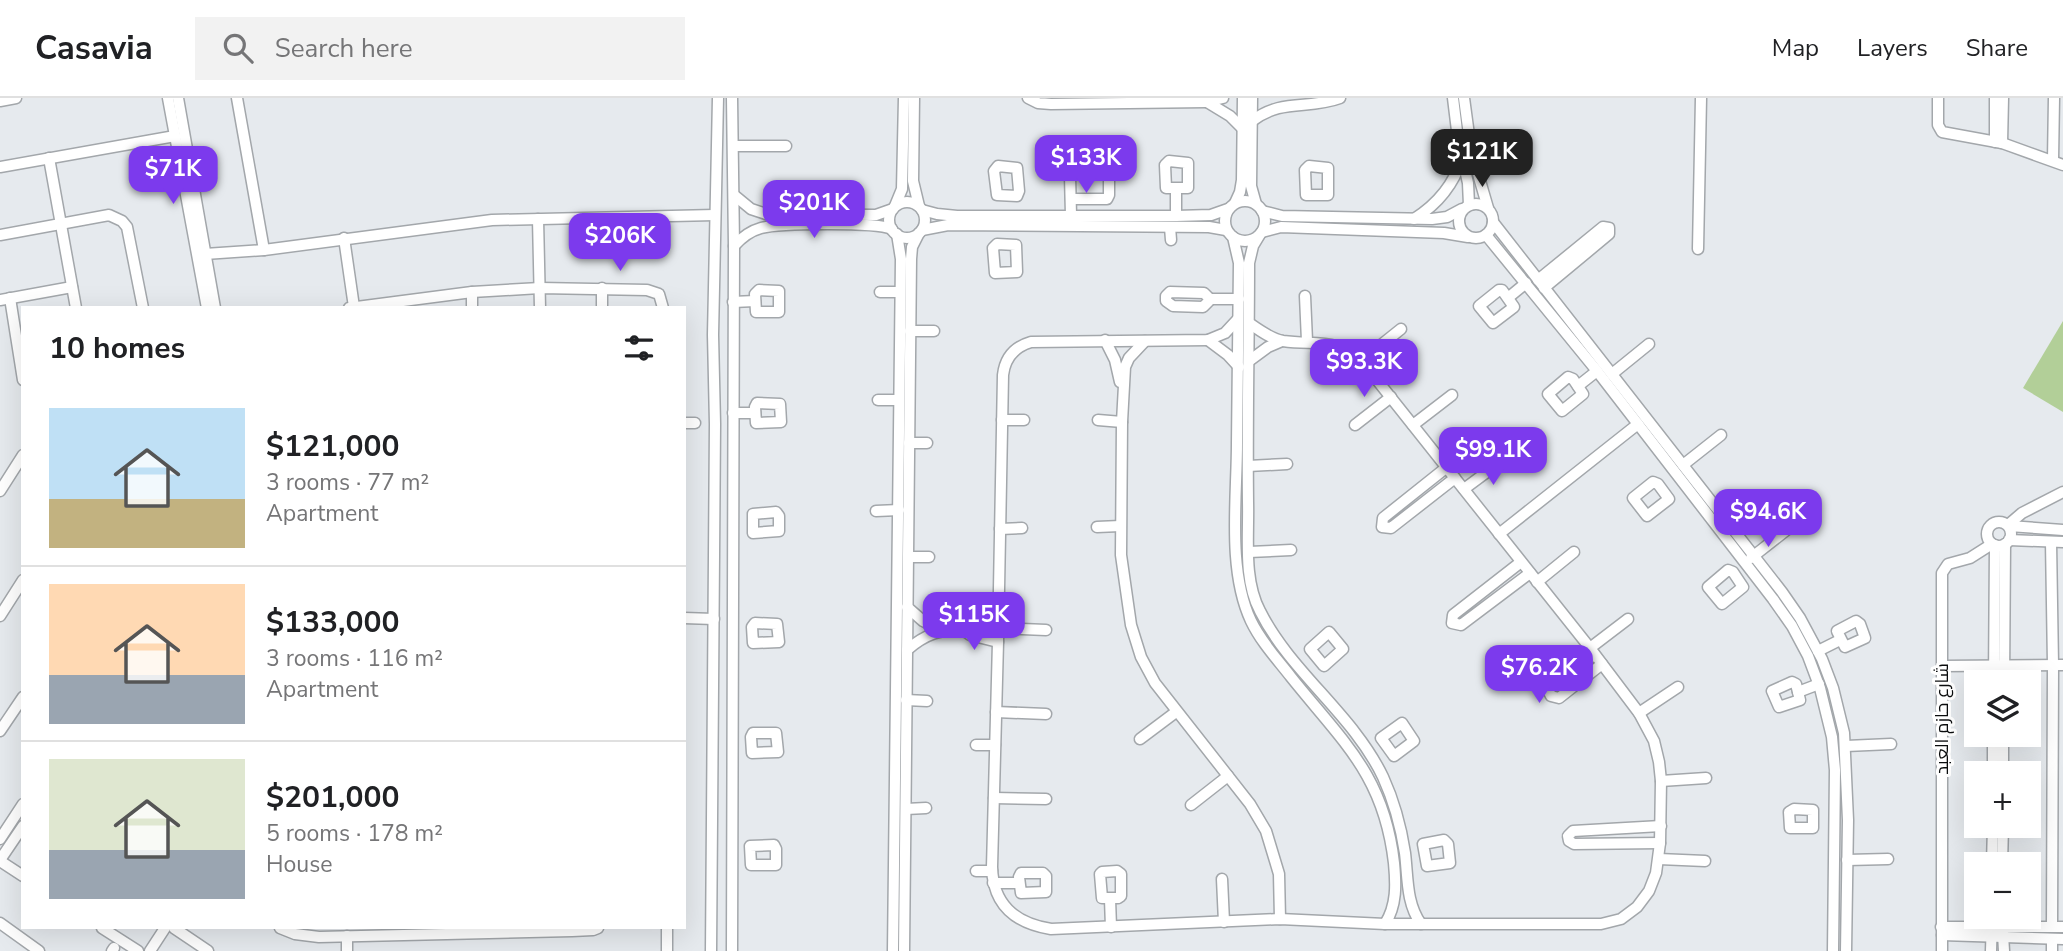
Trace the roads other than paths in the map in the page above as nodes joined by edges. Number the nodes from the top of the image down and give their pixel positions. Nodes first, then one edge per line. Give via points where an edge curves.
1 (16, 98) edge
2 (168, 98) edge
3 (178, 98) edge
4 (237, 98) edge
5 (718, 98) edge
6 (732, 98) edge
7 (904, 98) edge
8 (915, 98) edge
9 (1028, 98) edge
10 (1223, 98) edge
11 (1243, 98) edge
12 (1252, 98) edge
13 (1277, 98) edge
14 (1340, 98) edge
15 (1453, 98) edge
16 (1464, 98) edge
17 (1701, 98) edge
18 (1938, 98) edge
19 (1995, 98) edge
20 (2003, 98) edge
21 (2054, 98) edge
22 (0, 101) edge
23 (1126, 101) edge
24 (1206, 102) junction
25 (1293, 103) junction
26 (1252, 121) junction
27 (1243, 129) junction
28 (175, 136) junction
29 (1999, 143) junction
30 (734, 146) junction
31 (786, 146) dead end
32 (1462, 157) junction
33 (49, 158) junction
34 (2058, 163) edge
35 (0, 167) edge
36 (1070, 176) dead end
37 (1109, 176) dead end
38 (1247, 177) junction
39 (1176, 189) dead end
40 (734, 195) junction
41 (1008, 196) dead end
42 (1316, 196) dead end
43 (1071, 199) junction
44 (1231, 206) junction
45 (1259, 207) junction
46 (1465, 207) junction
47 (894, 208) junction
48 (920, 208) junction
49 (1488, 208) junction
50 (715, 215) junction
51 (1009, 215) junction
52 (1071, 215) junction
53 (1176, 216) junction
54 (1317, 217) junction
55 (538, 219) junction
56 (1413, 219) junction
57 (1493, 222) junction
58 (61, 224) junction
59 (1006, 226) junction
60 (1170, 227) junction
61 (894, 232) junction
62 (920, 232) junction
63 (1229, 234) junction
64 (1261, 234) junction
65 (0, 235) edge
66 (1486, 235) junction
67 (1468, 237) junction
68 (344, 238) junction
69 (1171, 240) dead end
70 (1006, 244) dead end
71 (1590, 244) dead end
72 (734, 246) junction
73 (1698, 248) dead end
74 (264, 250) junction
75 (205, 254) junction
76 (906, 259) junction
77 (1244, 263) junction
78 (1526, 283) junction
79 (1541, 284) junction
80 (72, 287) junction
81 (540, 288) junction
82 (602, 288) junction
83 (472, 292) junction
84 (880, 292) dead end
85 (900, 292) junction
86 (1305, 296) dead end
87 (1509, 297) dead end
88 (5, 299) edge
89 (1209, 299) dead end
90 (1239, 299) junction
91 (755, 301) dead end
92 (733, 302) junction
93 (76, 306) edge
94 (143, 306) edge
95 (206, 306) edge
96 (215, 306) edge
97 (351, 306) edge
98 (359, 306) edge
99 (472, 306) edge
100 (540, 306) edge
101 (602, 306) edge
102 (663, 306) edge
103 (1238, 319) junction
104 (1249, 323) junction
105 (1401, 329) dead end
106 (910, 331) junction
107 (934, 331) dead end
108 (1105, 340) junction
109 (1208, 340) junction
110 (1145, 341) junction
111 (1282, 341) junction
112 (1307, 341) junction
113 (1649, 344) dead end
114 (1361, 360) junction
115 (1249, 361) junction
116 (1238, 368) junction
117 (21, 371) edge
118 (1597, 371) junction
119 (1612, 374) junction
120 (1578, 386) dead end
121 (1124, 392) junction
122 (1452, 395) dead end
123 (1391, 397) junction
124 (878, 400) dead end
125 (899, 400) junction
126 (733, 413) junction
127 (755, 413) dead end
128 (1098, 419) dead end
129 (1002, 420) junction
130 (1024, 420) dead end
131 (1122, 422) junction
132 (1638, 424) junction
133 (1354, 425) dead end
134 (1413, 425) junction
135 (1721, 435) dead end
136 (909, 443) junction
137 (928, 443) dead end
138 (21, 458) edge
139 (1503, 460) dead end
140 (1287, 464) dead end
141 (1683, 465) junction
142 (1248, 467) junction
143 (1447, 467) junction
144 (904, 477) junction
145 (1455, 478) junction
146 (1679, 478) junction
147 (1464, 489) junction
148 (1664, 490) dead end
149 (0, 491) edge
150 (2063, 492) edge
151 (1402, 503) junction
152 (899, 510) junction
153 (876, 511) dead end
154 (1411, 513) junction
155 (752, 523) dead end
156 (732, 524) junction
157 (1793, 525) dead end
158 (2008, 526) junction
159 (1097, 527) dead end
160 (1120, 527) junction
161 (1022, 528) dead end
162 (1000, 529) junction
163 (2063, 530) edge
164 (1499, 534) junction
165 (2051, 542) junction
166 (2063, 542) edge
167 (2000, 543) junction
168 (1291, 550) dead end
169 (1249, 552) junction
170 (1574, 552) dead end
171 (908, 557) junction
172 (929, 557) dead end
173 (1521, 562) junction
174 (1750, 562) junction
175 (1530, 573) junction
176 (1738, 578) dead end
177 (21, 582) edge
178 (1537, 582) junction
179 (1472, 600) junction
180 (4, 601) edge
181 (907, 607) junction
182 (1480, 611) junction
183 (0, 616) edge
184 (686, 618) edge
185 (714, 619) junction
186 (1628, 619) dead end
187 (999, 628) junction
188 (941, 630) junction
189 (963, 630) junction
190 (1046, 630) dead end
191 (733, 634) junction
192 (752, 634) dead end
193 (1840, 640) dead end
194 (998, 642) junction
195 (907, 650) junction
196 (1592, 651) junction
197 (1818, 651) junction
198 (1316, 658) dead end
199 (1602, 664) junction
200 (1999, 665) junction
201 (2058, 665) edge
202 (1943, 666) junction
203 (1303, 670) junction
204 (1998, 670) edge
205 (2000, 670) edge
206 (1819, 684) junction
207 (1678, 687) dead end
208 (1798, 692) dead end
209 (1322, 694) junction
210 (21, 700) edge
211 (906, 700) junction
212 (927, 701) dead end
213 (1312, 703) junction
214 (996, 712) junction
215 (1176, 712) junction
216 (1639, 713) junction
217 (1046, 714) dead end
218 (0, 731) edge
219 (1140, 739) dead end
220 (751, 743) dead end
221 (733, 744) junction
222 (1891, 744) dead end
223 (976, 745) dead end
224 (995, 746) junction
225 (1385, 746) dead end
226 (1846, 746) junction
227 (1371, 755) junction
228 (901, 767) junction
229 (1228, 776) junction
230 (1706, 778) dead end
231 (1661, 780) junction
232 (994, 798) junction
233 (1046, 799) dead end
234 (1191, 805) dead end
235 (21, 807) edge
236 (926, 808) dead end
237 (906, 809) junction
238 (1814, 820) dead end
239 (1835, 820) junction
240 (1661, 826) junction
241 (21, 829) edge
242 (2058, 832) edge
243 (0, 839) edge
244 (1660, 843) junction
245 (1423, 853) dead end
246 (1405, 855) junction
247 (733, 856) junction
248 (750, 856) dead end
249 (1659, 859) junction
250 (1888, 859) dead end
251 (0, 860) edge
252 (1847, 860) junction
253 (1705, 861) dead end
254 (976, 871) dead end
255 (992, 871) junction
256 (21, 875) edge
257 (1222, 879) dead end
258 (2058, 880) edge
259 (993, 883) junction
260 (1019, 883) dead end
261 (1110, 899) dead end
262 (1834, 907) junction
263 (1846, 907) junction
264 (1280, 919) junction
265 (1224, 922) junction
266 (0, 923) edge
267 (1385, 924) junction
268 (1421, 924) junction
269 (1111, 927) junction
270 (2041, 927) edge
271 (2052, 927) junction
272 (2063, 927) edge
273 (104, 929) edge
274 (164, 929) edge
275 (175, 929) edge
276 (283, 929) edge
277 (572, 929) edge
278 (596, 929) edge
279 (667, 929) edge
280 (1970, 929) edge
281 (1996, 929) edge
282 (1998, 929) edge
283 (2007, 929) edge
284 (406, 931) edge
285 (1942, 931) junction
286 (347, 936) junction
287 (2057, 939) edge
288 (39, 951) edge
289 (138, 951) edge
290 (150, 951) edge
291 (208, 951) edge
292 (347, 951) edge
293 (667, 951) edge
294 (712, 951) edge
295 (732, 951) edge
296 (893, 951) edge
297 (904, 951) edge
298 (1833, 951) edge
299 (1846, 951) edge
300 (1942, 951) edge
301 (1991, 951) edge
302 (2004, 951) edge
303 (2052, 951) edge

1 - 22 street
2 - 28 street
3 - 75 street
4 - 74 street
5 - 50 street
6 - 30 street
7 - 47 street via 902,188
8 - 48 street via 913,187
9 - 23 street via 1045,104
10 - 24 street
11 - 27 street
12 - 26 street
13 - 25 street
14 - 25 street
15 - 32 street
16 - 49 street via 1471,150
17 - 73 street
18 - 29 street via 1942,132
19 - 29 street
20 - 29 street
21 - 34 street
23 - 24 street
24 - 27 street
25 - 26 street via 1270,109
26 - 38 street
27 - 38 street
28 - 33 street
28 - 95 street
29 - 34 street
30 - 31 street
30 - 40 street
32 - 46 street via 1468,183
32 - 56 street via 1441,197
33 - 35 street
33 - 58 street
36 - 43 street
37 - 43 street via 1107,199
38 - 44 street
38 - 45 street
39 - 53 street
40 - 47 street via 766,214 876,215
40 - 72 street
41 - 51 street
42 - 54 street
43 - 52 street
44 - 45 street via 1248,201
44 - 53 street via 1210,215
44 - 63 street via 1224,222
45 - 54 street via 1282,216
45 - 64 street via 1265,223
46 - 49 street via 1481,204
46 - 56 street via 1440,219
46 - 67 street via 1458,225
47 - 48 street via 907,202
47 - 61 street via 889,221
48 - 51 street via 947,216
48 - 62 street via 925,222
49 - 57 street
50 - 55 street
50 - 185 street
51 - 52 street
52 - 53 street
54 - 56 street
55 - 68 street
55 - 81 street
57 - 66 street
57 - 79 street
58 - 65 street
58 - 80 street
58 - 94 street via 109,215 122,221 129,233
59 - 60 street
59 - 62 street via 948,225
59 - 70 street
60 - 63 street via 1213,227
60 - 69 street
61 - 62 street via 907,237
61 - 72 street via 875,224 768,226 750,232
61 - 76 street
62 - 76 street
63 - 64 street via 1246,242
63 - 77 street
64 - 67 street via 1281,227
64 - 77 street
66 - 67 street
66 - 78 street
68 - 74 street
68 - 97 street
71 - 79 street
72 - 92 street
74 - 75 street
75 - 96 street
76 - 85 street
76 - 106 street
77 - 90 street
77 - 104 street
78 - 87 street
78 - 118 street
79 - 119 street
80 - 88 street
80 - 93 street
81 - 82 street
81 - 83 street
81 - 100 street
82 - 101 street
82 - 102 street via 653,291
83 - 98 street
83 - 99 street
84 - 85 street
85 - 125 street
86 - 112 street
88 - 117 street
89 - 90 street
90 - 103 street
91 - 92 street
92 - 126 street
103 - 109 street via 1225,333
103 - 116 street
104 - 111 street
104 - 115 street
105 - 114 street
106 - 107 street
106 - 136 street
108 - 110 street
108 - 121 street
108 - 129 street via 1031,342 1015,349 1003,369
109 - 110 street
109 - 116 street
110 - 121 street via 1127,362
111 - 112 street
111 - 115 street
112 - 114 street via 1340,348
113 - 119 street
114 - 123 street
115 - 142 street
116 - 213 street via 1236,544 1242,600 1259,635
118 - 120 street
118 - 132 street
119 - 141 street
121 - 131 street
122 - 134 street
123 - 133 street
123 - 134 street
124 - 125 street
125 - 144 street
126 - 127 street
126 - 156 street
128 - 131 street
129 - 130 street
129 - 162 street
131 - 160 street
132 - 146 street
132 - 164 street
134 - 143 street
135 - 141 street
136 - 137 street
136 - 144 street
138 - 149 street
139 - 147 street
140 - 142 street
141 - 174 street
142 - 169 street
143 - 145 street
143 - 151 street
144 - 152 street
144 - 171 street
145 - 147 street
145 - 154 street
146 - 148 street
146 - 174 street
147 - 164 street
150 - 158 street via 2022,513
151 - 154 street
151 - 154 street via 1383,518 1382,527 1391,528
152 - 153 street
152 - 228 street
155 - 156 street
156 - 191 street
157 - 174 street
158 - 163 street
158 - 167 street via 2011,531
158 - 167 street via 2000,522 1989,526 1987,534
159 - 160 street
160 - 215 street via 1124,589 1133,634 1147,670
161 - 162 street
162 - 187 street
164 - 173 street
165 - 166 street
165 - 167 street
165 - 201 street
167 - 200 street
167 - 202 street, شارع حازم العبد via 1944,567
168 - 169 street
169 - 203 street via 1250,579 1259,611
170 - 178 street
171 - 172 street
171 - 181 street
173 - 175 street
173 - 179 street
174 - 176 street
174 - 197 street via 1792,605
174 - 206 street via 1792,626
175 - 178 street
175 - 182 street
177 - 180 street
178 - 196 street
179 - 182 street
179 - 182 street via 1453,615 1452,623 1461,625
180 - 183 street
181 - 188 street
181 - 195 street
184 - 185 street
185 - 294 street
186 - 196 street
187 - 189 street
187 - 190 street
187 - 194 street
188 - 189 street
188 - 195 street
189 - 194 street
191 - 192 street
191 - 221 street
193 - 197 street
194 - 214 street
195 - 211 street
196 - 199 street
196 - 199 street via 1551,687 1551,696 1559,698
197 - 226 street via 1835,695
198 - 203 street
199 - 216 street
200 - 201 street
200 - 202 street
200 - 204 street
200 - 205 street
201 - 242 street
202 - 285 street, شارع حازم العبد
203 - 209 street
206 - 208 street
206 - 239 street via 1832,737
207 - 216 street
209 - 213 street
209 - 227 street
210 - 218 street
211 - 212 street
211 - 228 street
213 - 267 street via 1363,766 1385,816 1395,893
214 - 217 street
214 - 224 street
215 - 219 street
215 - 229 street
216 - 231 street via 1654,741
220 - 221 street
221 - 247 street
222 - 226 street
223 - 224 street
224 - 232 street
225 - 227 street
226 - 252 street
227 - 246 street via 1388,789
228 - 237 street
228 - 296 street
229 - 234 street
229 - 264 street via 1256,812 1270,841 1279,874
230 - 231 street
231 - 240 street
232 - 233 street
232 - 255 street
235 - 243 street
236 - 237 street
237 - 297 street
238 - 239 street
239 - 262 street
240 - 244 street
240 - 244 street via 1573,831 1568,836 1574,844
241 - 251 street
242 - 258 street
244 - 249 street
245 - 246 street
246 - 268 street via 1410,901
247 - 248 street
247 - 295 street
249 - 253 street
249 - 268 street via 1644,899 1611,922
250 - 252 street
251 - 256 street
252 - 263 street
254 - 255 street
255 - 259 street
257 - 265 street
258 - 271 street
259 - 260 street
259 - 269 street via 1004,905 1028,923 1051,929
261 - 269 street
262 - 263 street
262 - 298 street
263 - 299 street
264 - 265 street
264 - 267 street
265 - 269 street
266 - 288 street
267 - 268 street
270 - 271 street
271 - 272 street
273 - 289 street
274 - 290 street
275 - 291 street
276 - 286 street via 307,937
277 - 278 street
277 - 284 street
279 - 293 street
280 - 285 street
281 - 301 street
282 - 302 street
283 - 287 street
284 - 286 street
285 - 300 street, شارع حازم العبد
286 - 292 street
287 - 303 street

